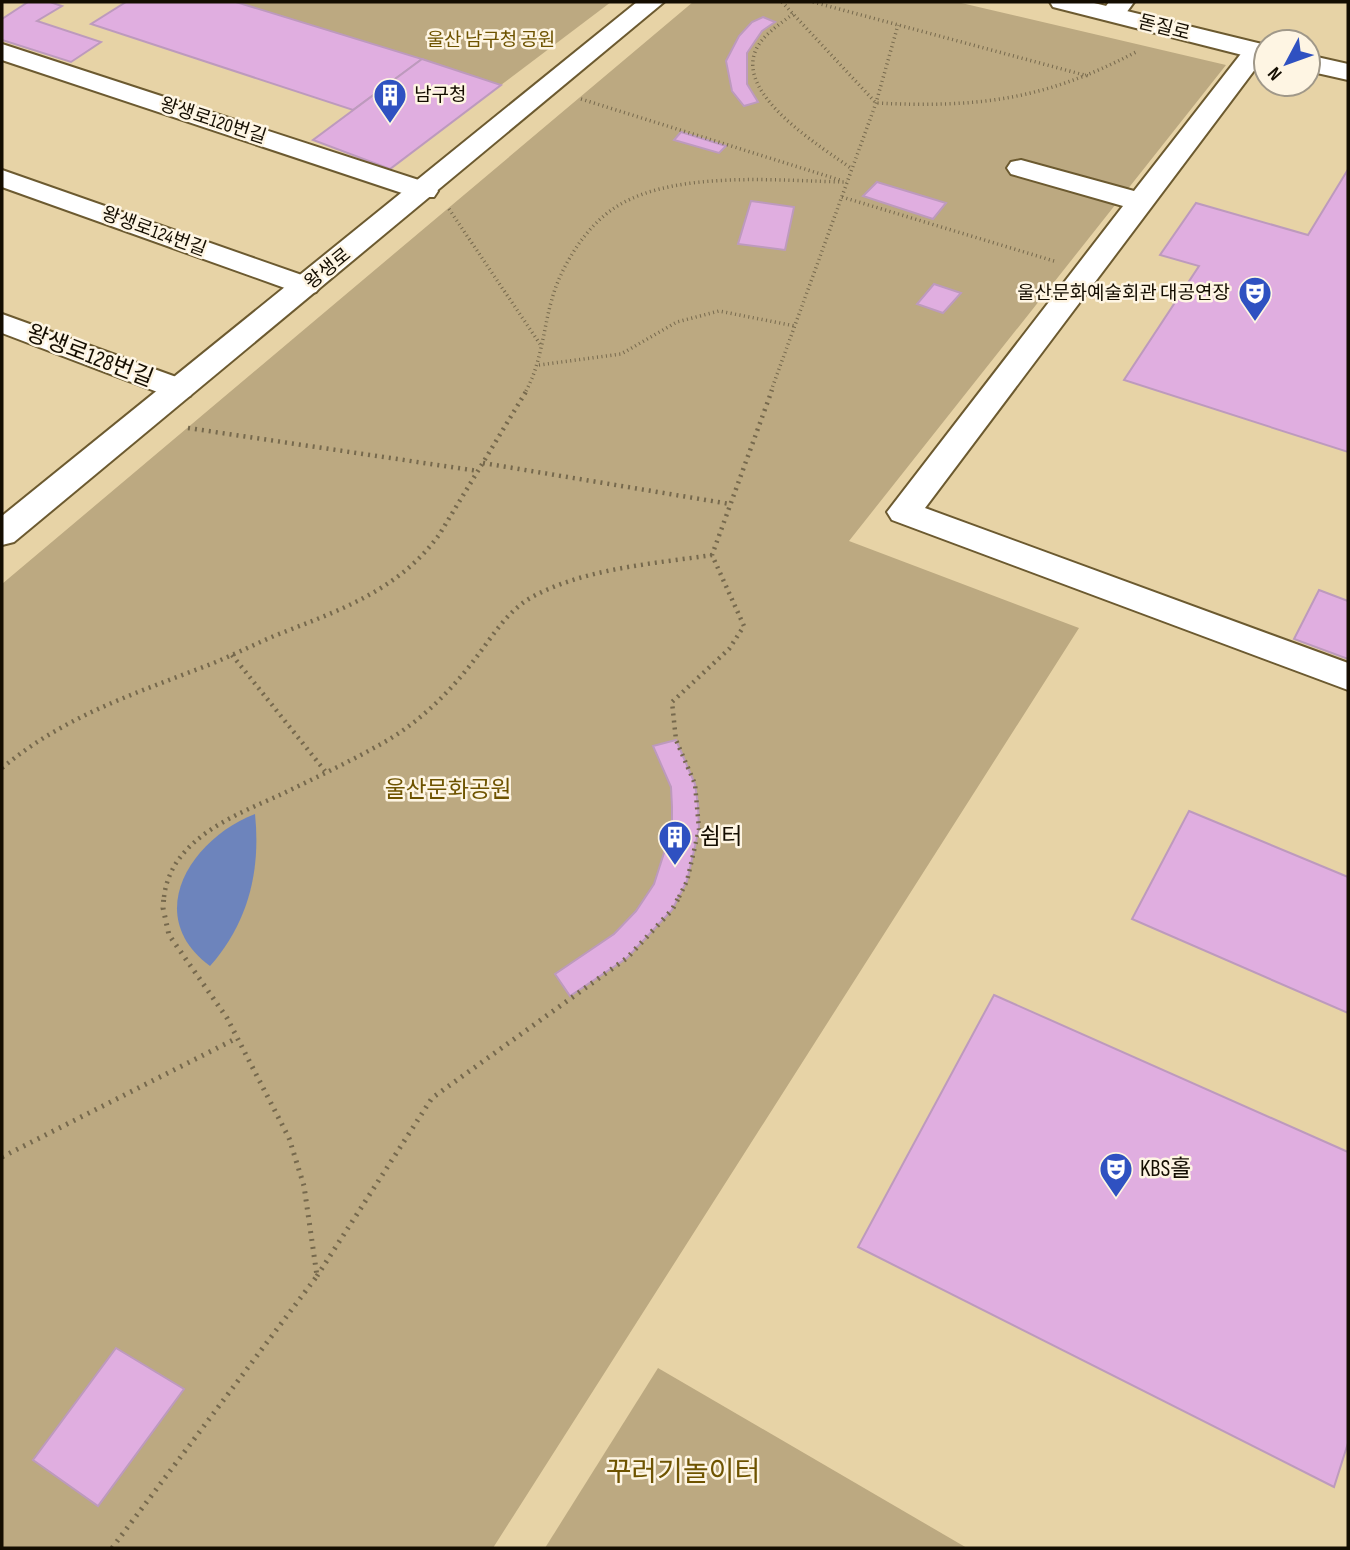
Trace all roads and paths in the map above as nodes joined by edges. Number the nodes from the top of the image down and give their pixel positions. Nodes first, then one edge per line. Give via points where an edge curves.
1 (653, 2) edge
2 (782, 2) edge
3 (813, 2) edge
4 (1062, 2) edge
5 (1117, 8) edge
6 (793, 14) junction
7 (898, 25) junction
8 (1175, 30) junction
9 (1252, 50) edge
10 (2, 52) edge
11 (1252, 63) edge
12 (1322, 66) edge
13 (1348, 72) edge
14 (1089, 76) junction
15 (548, 88) junction
16 (876, 103) junction
17 (1021, 168) dead end
18 (852, 169) junction
19 (2, 178) edge
20 (847, 182) junction
21 (428, 188) junction
22 (842, 197) junction
23 (1141, 202) junction
24 (1088, 271) junction
25 (306, 286) junction
26 (2, 323) edge
27 (795, 326) junction
28 (541, 345) junction
29 (539, 365) junction
30 (179, 389) junction
31 (139, 421) junction
32 (483, 463) junction
33 (478, 471) junction
34 (730, 504) junction
35 (2, 534) edge
36 (712, 555) junction
37 (232, 655) junction
38 (1348, 677) edge
39 (2, 768) edge
40 (325, 771) junction
41 (237, 1038) junction
42 (2, 1157) edge
43 (317, 1276) junction
44 (112, 1548) edge

1 - 15 main road, 왕생로
2 - 6 path
3 - 7 path
4 - 5 main road, 돋질로
5 - 8 main road, 돋질로
6 - 16 path
6 - 18 path via 754,54 753,80 777,110
7 - 14 path
7 - 16 path
8 - 9 main road, 돋질로
8 - 14 path
10 - 21 main road, 왕생로120번길
11 - 23 main road
12 - 13 main road
14 - 16 path via 1063,88 968,106
15 - 20 path
15 - 21 main road, 왕생로
16 - 18 path
17 - 23 main road
18 - 20 path
19 - 25 main road, 왕생로124번길
20 - 22 path
20 - 28 path via 684,186 643,194 618,205 577,246 563,270
21 - 25 main road, 왕생로
21 - 28 path
22 - 24 path
22 - 27 path
23 - 24 main road
24 - 38 main road via 904,512
25 - 30 main road, 왕생로
26 - 30 main road, 왕생로128번길
27 - 29 path via 719,312 677,322 621,354
27 - 34 path
28 - 29 path
29 - 32 path
30 - 31 main road, 왕생로
31 - 33 path
31 - 35 main road, 왕생로
32 - 33 path
32 - 34 path
33 - 37 path via 423,556 392,585 346,609
34 - 36 path
36 - 40 path via 591,577 530,599 505,620 444,696 398,734
36 - 43 path via 744,626 727,654 686,682 672,702 676,740 695,785 699,829 687,881 672,910 627,958 432,1098
37 - 39 path via 81,715 35,741
37 - 40 path
40 - 41 path via 208,829 184,852 169,878 163,908 167,934 188,969 215,999
41 - 42 path
41 - 43 path via 296,1158
43 - 44 path

